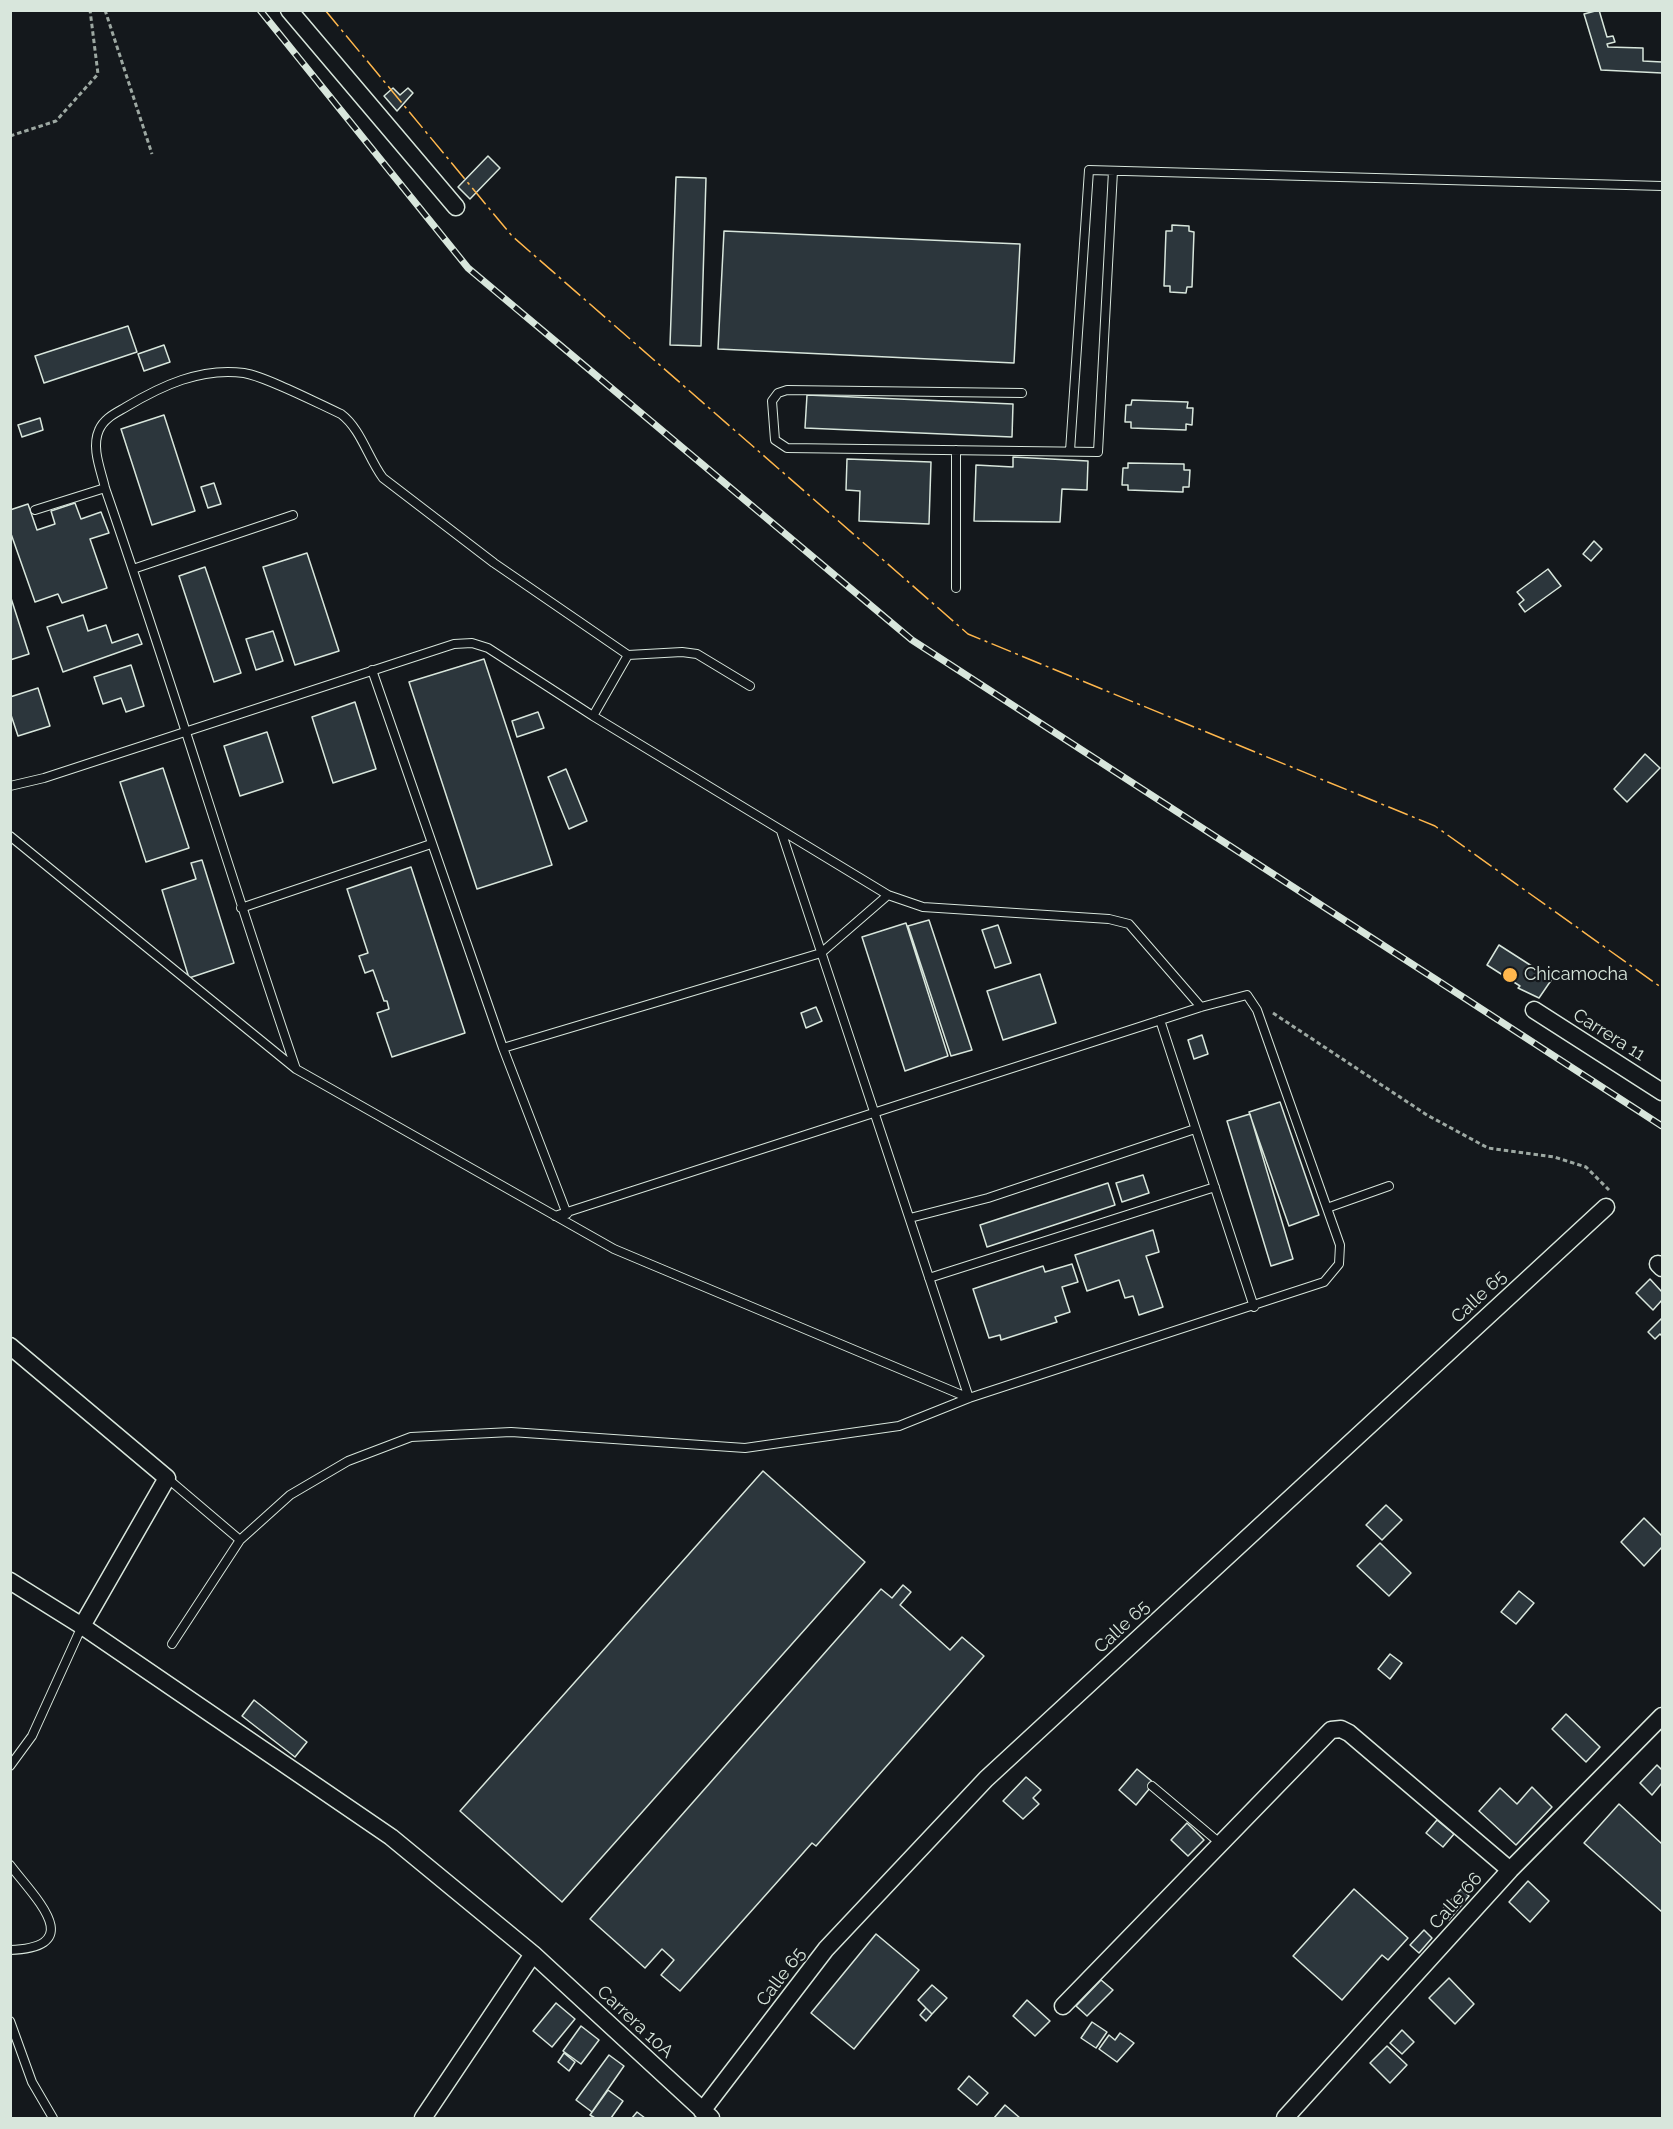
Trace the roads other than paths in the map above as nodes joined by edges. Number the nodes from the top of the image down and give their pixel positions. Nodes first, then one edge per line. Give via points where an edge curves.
1 (289, 10) edge
2 (1113, 171) junction
3 (1662, 186) edge
4 (456, 207) dead end
5 (1022, 393) dead end
6 (956, 450) junction
7 (1070, 451) junction
8 (105, 488) junction
9 (35, 510) dead end
10 (293, 515) dead end
11 (133, 569) junction
12 (956, 588) dead end
13 (628, 655) junction
14 (372, 670) junction
15 (750, 686) dead end
16 (593, 716) junction
17 (186, 731) junction
18 (10, 786) edge
19 (781, 831) junction
20 (10, 836) edge
21 (431, 844) junction
22 (888, 895) junction
23 (241, 908) junction
24 (821, 952) junction
25 (1202, 1007) junction
26 (1534, 1010) dead end
27 (1160, 1020) junction
28 (503, 1048) junction
29 (296, 1069) junction
30 (1662, 1092) edge
31 (874, 1113) junction
32 (1195, 1129) junction
33 (1389, 1186) dead end
34 (1215, 1187) junction
35 (1606, 1207) road end
36 (1327, 1208) junction
37 (567, 1214) junction
38 (555, 1216) junction
39 (910, 1218) junction
40 (929, 1278) junction
41 (1254, 1307) junction
42 (10, 1346) edge
43 (969, 1398) junction
44 (168, 1478) junction
45 (240, 1540) junction
46 (10, 1581) edge
47 (82, 1626) junction
48 (172, 1644) dead end
49 (1662, 1716) edge
50 (10, 1766) edge
51 (1152, 1786) dead end
52 (1221, 1845) junction
53 (10, 1865) edge
54 (1510, 1869) junction
55 (10, 1950) edge
56 (533, 1954) junction
57 (1063, 2006) dead end
58 (10, 2022) edge
59 (707, 2115) edge
60 (53, 2118) edge
61 (423, 2118) edge
62 (1285, 2118) edge

1 - 4 street
2 - 3 lane
2 - 7 lane via 1089,170
2 - 7 lane via 1098,452
5 - 6 lane via 788,390 772,400 775,440 787,448
6 - 7 lane
6 - 12 lane
8 - 9 lane
8 - 11 lane
8 - 13 lane via 95,450 104,421 159,388 186,378 245,373 352,422 383,478 494,563
10 - 11 lane
11 - 17 lane
13 - 15 lane via 697,654
13 - 16 lane
14 - 16 lane via 454,644 472,643 488,648
14 - 17 lane
14 - 21 lane
16 - 19 lane
17 - 18 lane
17 - 23 lane
19 - 22 lane
19 - 24 lane
20 - 29 lane
21 - 23 lane
21 - 28 lane
22 - 24 lane
22 - 25 lane via 923,907 1109,919 1129,924
23 - 29 lane
24 - 28 lane
24 - 31 lane
25 - 27 lane
25 - 36 lane via 1247,995 1257,1010
26 - 30 street, Carrera 11
27 - 31 lane
27 - 32 lane
28 - 37 lane
29 - 38 lane
31 - 37 lane
31 - 39 lane
32 - 34 lane
32 - 39 lane via 988,1198
33 - 36 lane
34 - 40 lane
34 - 41 lane
35 - 59 street, Calle 65 via 986,1779 826,1949
36 - 41 lane via 1340,1245 1339,1264 1324,1282
37 - 38 lane
38 - 43 lane via 614,1249
39 - 40 lane
40 - 43 lane
41 - 43 lane
42 - 44 street
43 - 45 lane via 899,1426 745,1448 511,1432 411,1437 348,1461 290,1495
44 - 45 lane
44 - 47 street
45 - 48 lane
46 - 47 street, Carrera 10A
47 - 50 lane via 32,1736
47 - 56 street, Carrera 10A via 391,1837
49 - 54 street, Calle 66
51 - 52 lane
52 - 54 street via 1323,1736 1341,1728
52 - 57 street
53 - 55 lane via 47,1913 52,1927 50,1938 41,1947
54 - 62 street, Calle 66
56 - 59 street, Carrera 10A
56 - 61 street
58 - 60 lane via 32,2082

